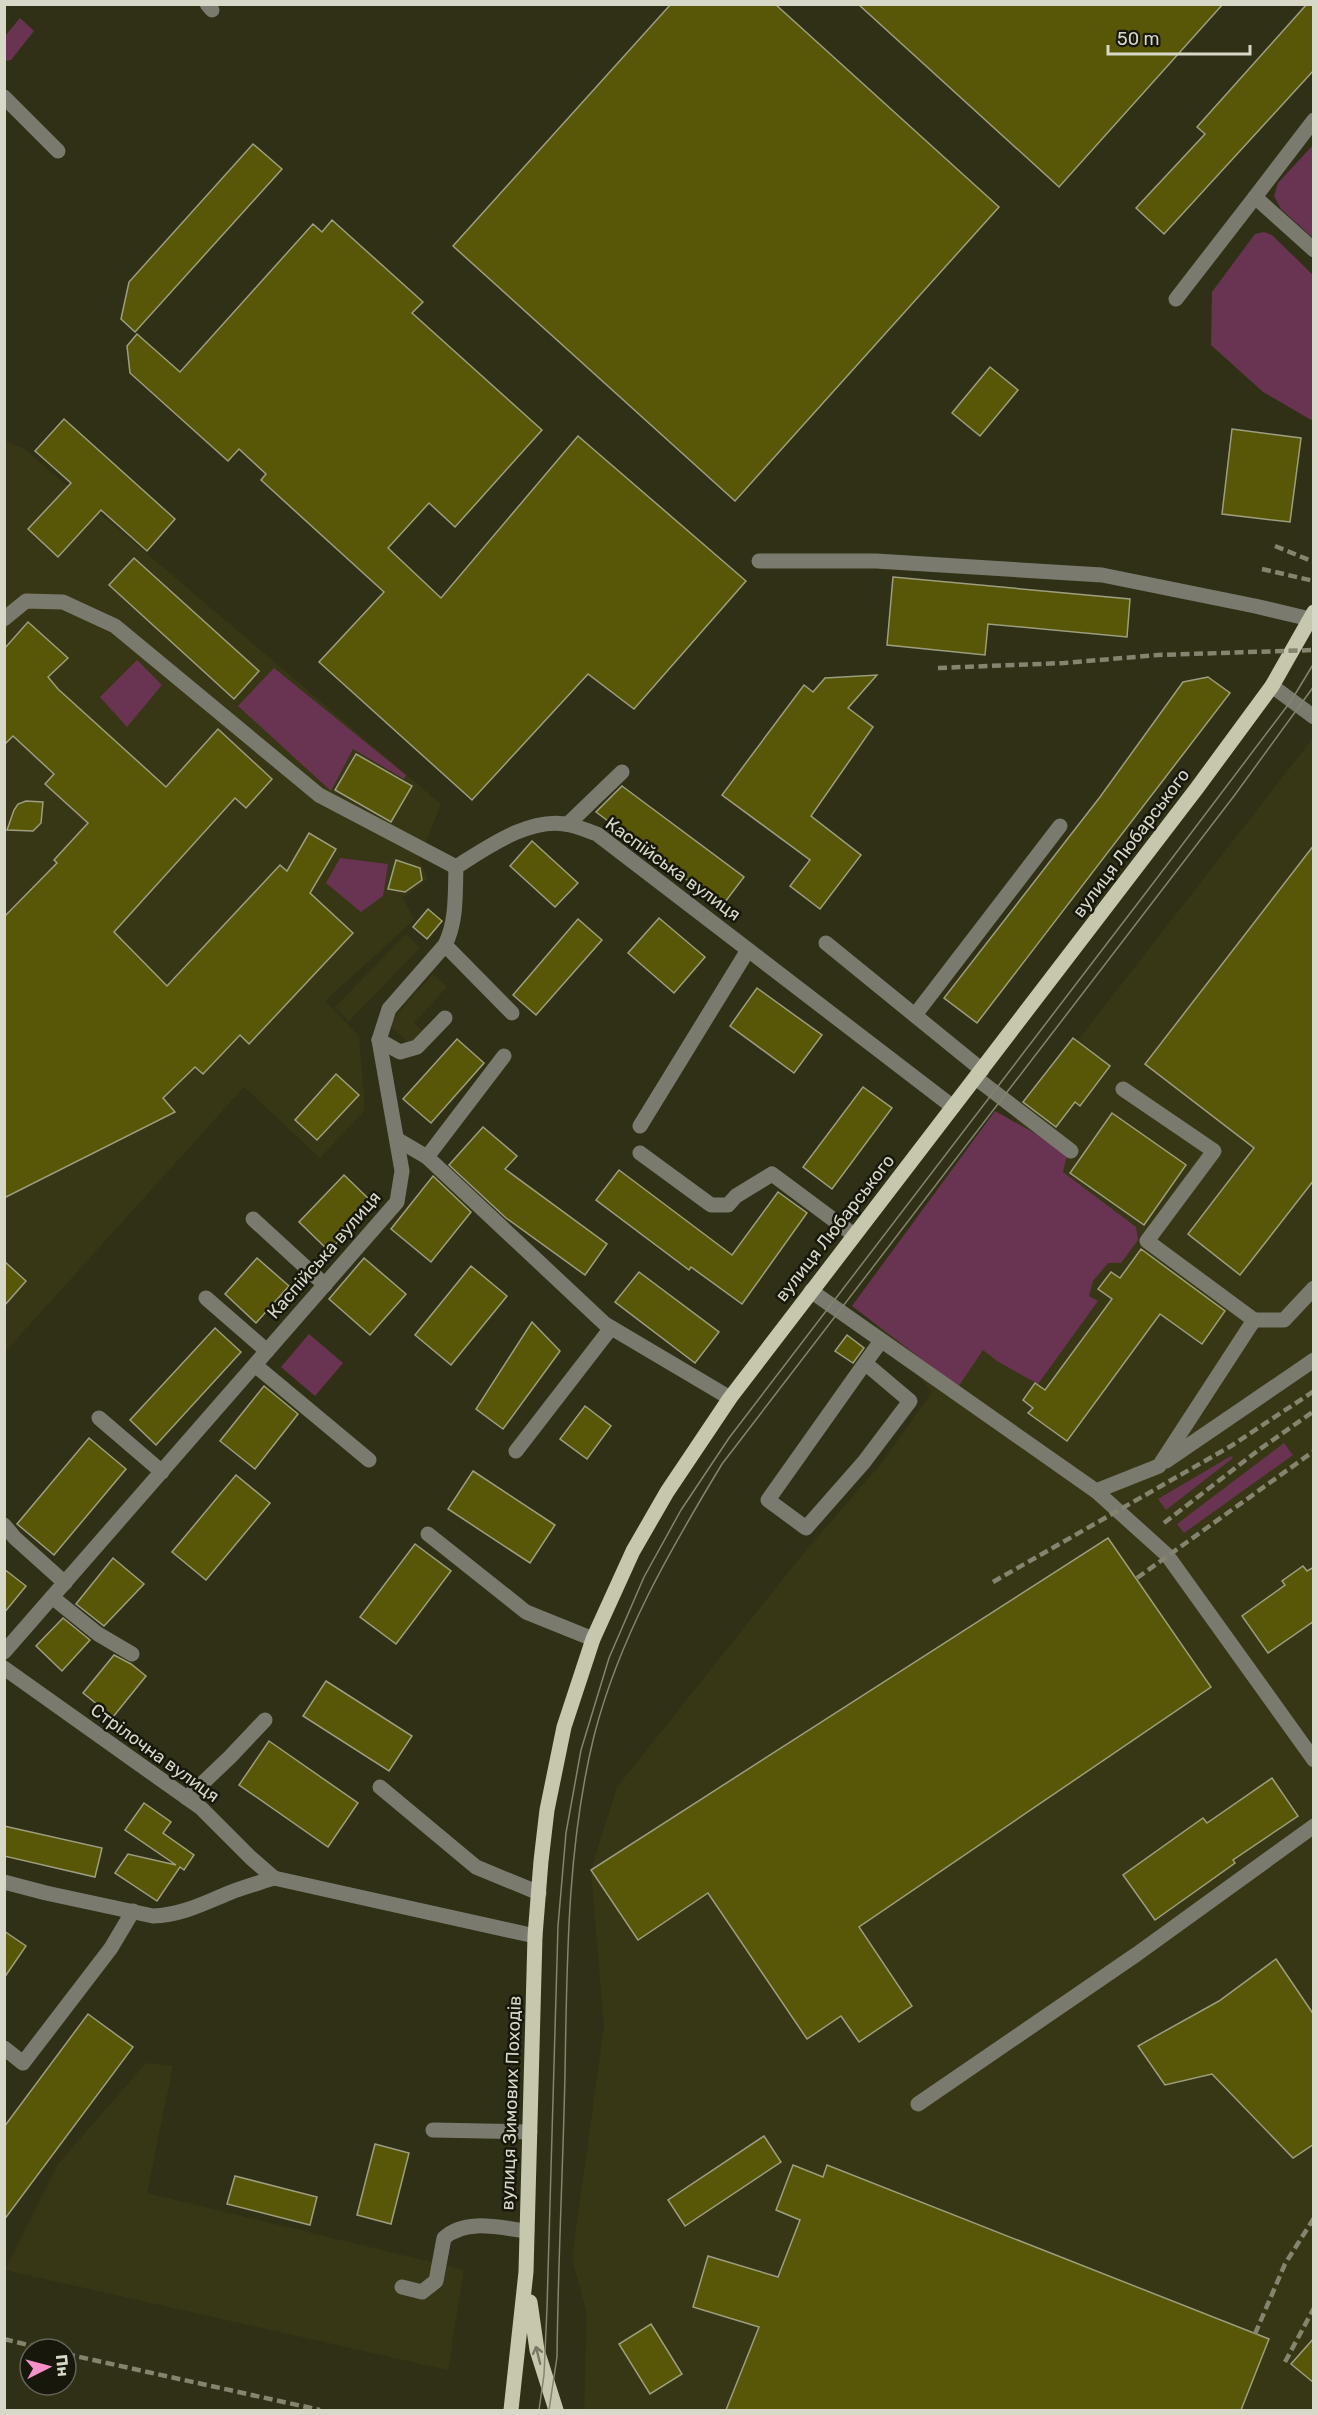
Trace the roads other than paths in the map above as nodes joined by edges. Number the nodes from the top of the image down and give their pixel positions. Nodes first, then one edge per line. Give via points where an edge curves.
1 (4, 97) edge
2 (1314, 120) edge
3 (58, 151) dead end
4 (1255, 197) junction
5 (1314, 250) edge
6 (1176, 299) dead end
7 (759, 561) dead end
8 (1312, 616) edge
9 (4, 619) edge
10 (1272, 686) junction
11 (1314, 717) edge
12 (622, 772) dead end
13 (568, 824) junction
14 (1060, 826) dead end
15 (456, 867) junction
16 (826, 943) dead end
17 (445, 945) junction
18 (748, 950) junction
19 (512, 1012) dead end
20 (915, 1015) junction
21 (445, 1018) dead end
22 (380, 1040) junction
23 (504, 1056) dead end
24 (979, 1074) junction
25 (1123, 1089) dead end
26 (953, 1107) junction
27 (640, 1126) dead end
28 (398, 1140) junction
29 (1071, 1151) dead end
30 (640, 1153) dead end
31 (427, 1157) junction
32 (253, 1219) dead end
33 (854, 1234) junction
34 (325, 1286) junction
35 (1314, 1288) edge
36 (811, 1291) junction
37 (206, 1298) dead end
38 (1254, 1320) junction
39 (611, 1328) junction
40 (881, 1341) junction
41 (267, 1351) junction
42 (1314, 1360) edge
43 (865, 1363) junction
44 (255, 1365) junction
45 (730, 1398) junction
46 (99, 1418) dead end
47 (516, 1451) dead end
48 (369, 1460) dead end
49 (1159, 1466) junction
50 (162, 1472) junction
51 (1096, 1491) junction
52 (4, 1525) edge
53 (428, 1534) dead end
54 (65, 1583) junction
55 (52, 1598) junction
56 (593, 1639) junction
57 (4, 1653) edge
58 (132, 1654) dead end
59 (4, 1668) edge
60 (265, 1720) dead end
61 (1314, 1760) edge
62 (380, 1787) dead end
63 (187, 1798) junction
64 (1314, 1826) edge
65 (274, 1878) junction
66 (4, 1882) edge
67 (538, 1893) junction
68 (134, 1911) junction
69 (536, 1936) junction
70 (4, 2048) edge
71 (918, 2104) dead end
72 (433, 2130) dead end
73 (530, 2132) junction
74 (527, 2231) junction
75 (526, 2272) junction
76 (402, 2287) dead end
77 (510, 2410) edge
78 (556, 2410) edge

1 - 3 street
2 - 4 street
4 - 5 street
4 - 6 street
7 - 8 street via 876,561 1102,575
8 - 10 main road, вулиця Любарського
9 - 15 street via 26,601 63,602 115,626 319,795
10 - 11 street
10 - 24 main road, вулиця Любарського
12 - 13 street
13 - 15 street, Каспійська вулиця via 543,824 504,837
13 - 18 street, Каспійська вулиця via 597,834
14 - 20 street
15 - 17 street, Каспійська вулиця via 455,912
16 - 20 street
17 - 19 street
17 - 22 street, Каспійська вулиця via 389,1009
18 - 26 street, Каспійська вулиця
18 - 27 street
20 - 24 street
21 - 22 street via 417,1047 400,1052
22 - 28 street, Каспійська вулиця
23 - 31 street
24 - 26 main road, вулиця Любарського
24 - 29 street
25 - 38 street via 1214,1151 1147,1241
26 - 33 main road, вулиця Любарського
28 - 31 street
28 - 34 street, Каспійська вулиця via 402,1171 397,1202
30 - 33 street via 711,1205 728,1205 772,1174
31 - 39 street
32 - 34 street
33 - 36 main road, вулиця Любарського
34 - 41 street, Каспійська вулиця
35 - 38 street via 1284,1320
36 - 40 street
36 - 45 main road, вулиця Любарського
37 - 41 street
38 - 49 street
39 - 45 street
39 - 47 street
40 - 43 street
40 - 51 street
41 - 44 street, Каспійська вулиця
42 - 49 street
43 - 43 street via 768,1500 806,1528 864,1462 910,1401
44 - 48 street
44 - 50 street, Каспійська вулиця
45 - 56 main road, вулиця Любарського via 633,1551
46 - 50 street
49 - 51 street
50 - 54 street, Каспійська вулиця
51 - 61 street via 1167,1555
52 - 54 street
53 - 56 street via 526,1612
54 - 55 street, Каспійська вулиця
55 - 57 street, Каспійська вулиця
55 - 58 street via 98,1634
56 - 67 main road, вулиця Любарського via 567,1716 555,1769
59 - 63 street, Стрілочна вулиця
60 - 63 street
62 - 67 street via 476,1866
63 - 65 street, Стрілочна вулиця
64 - 71 street via 1137,1954
65 - 68 street via 186,1911 161,1916
65 - 69 street, Стрілочна вулиця
66 - 68 street
67 - 69 main road, вулиця Любарського
68 - 70 street via 111,1948 22,2063
69 - 73 main road, вулиця Зимових Походів
72 - 73 street
73 - 74 main road, вулиця Зимових Походів
74 - 75 main road, вулиця Зимових Походів
74 - 76 street via 477,2224 448,2234 436,2282 422,2292
75 - 77 main road, вулиця Зимових Походів
78 -> 75 main road, вулиця Зимових Походів via 537,2350

